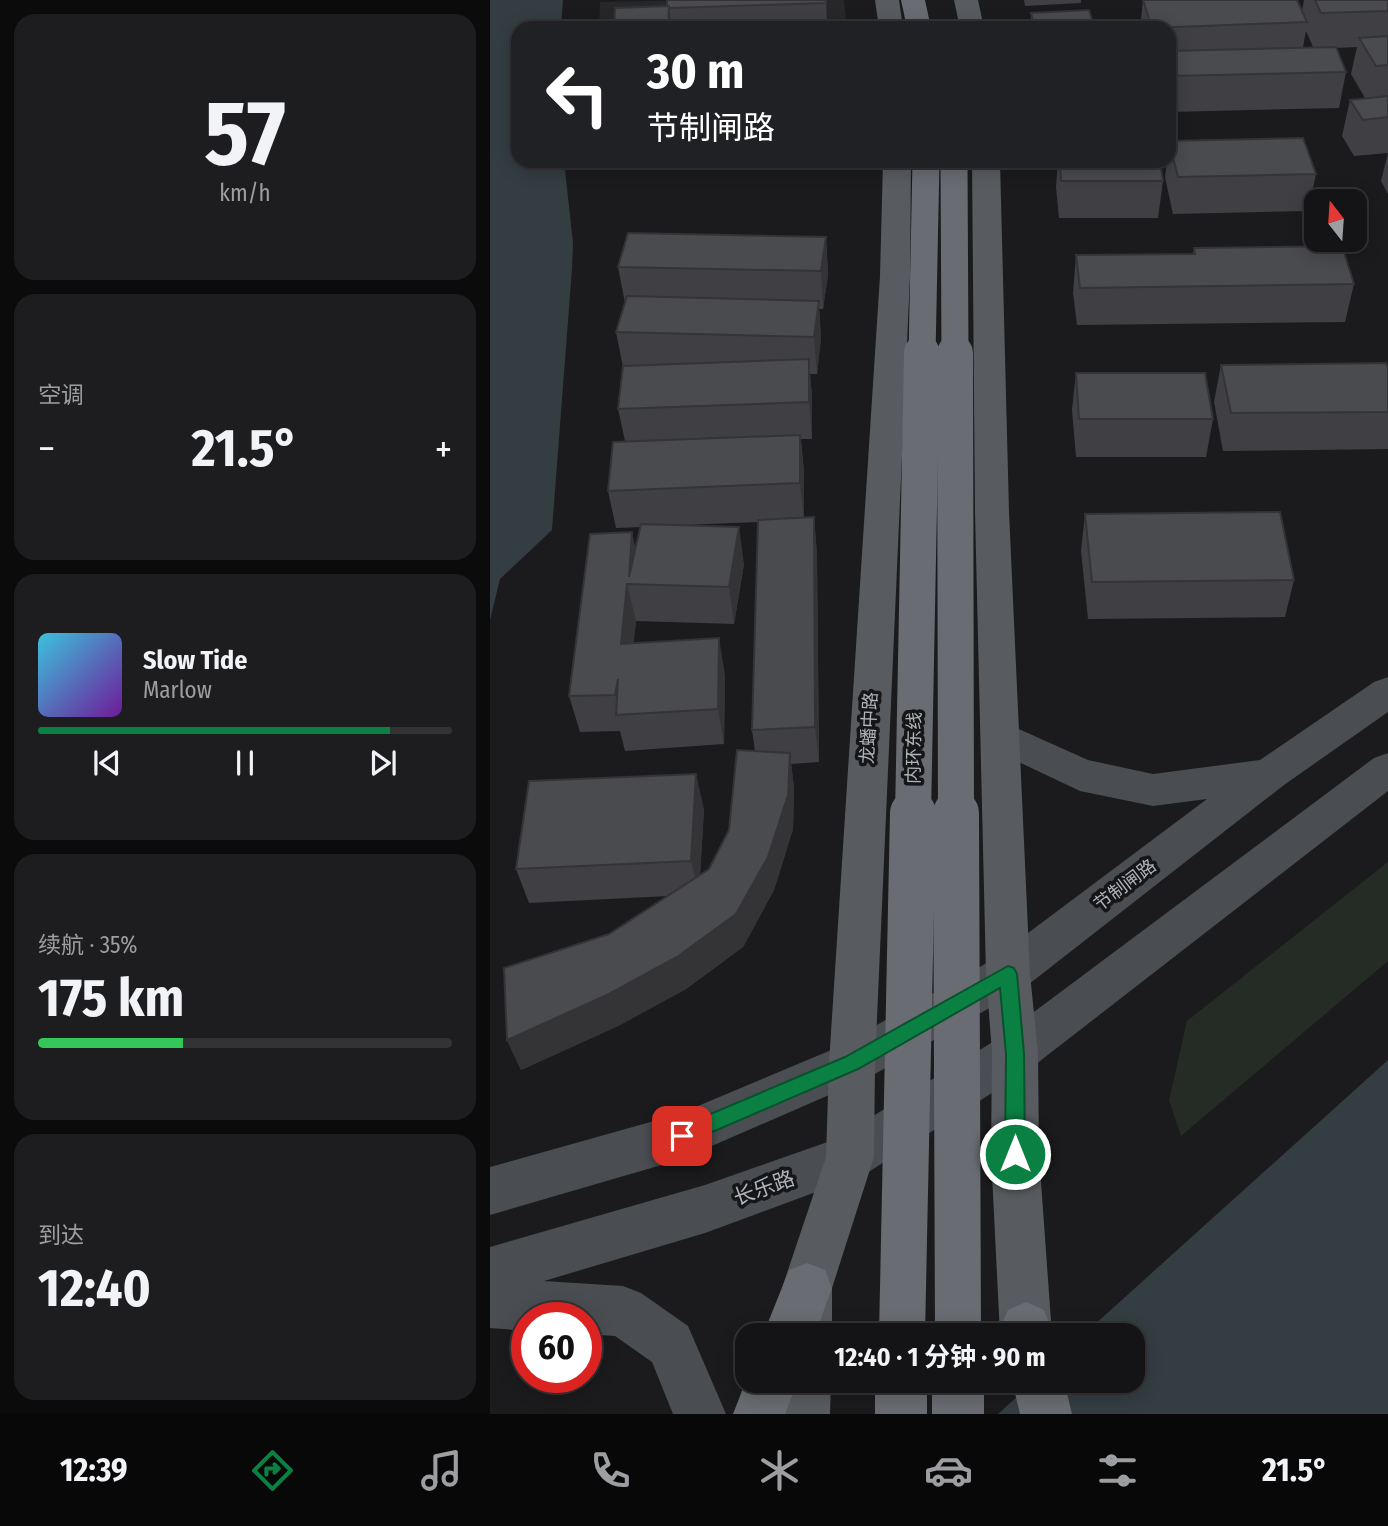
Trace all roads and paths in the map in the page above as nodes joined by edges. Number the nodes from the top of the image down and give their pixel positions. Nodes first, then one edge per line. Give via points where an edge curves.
1 (887, 0) edge
2 (913, 0) edge
3 (966, 0) edge
4 (890, 21) edge
5 (918, 21) edge
6 (970, 21) edge
7 (897, 168) edge
8 (926, 168) edge
9 (954, 168) edge
10 (986, 168) edge
11 (1388, 692) edge
12 (1001, 736) junction
13 (1388, 769) edge
14 (1270, 774) junction
15 (1008, 974) junction
16 (1015, 1054) junction
17 (852, 1063) junction
18 (850, 1157) junction
19 (490, 1191) edge
20 (490, 1272) edge
21 (490, 1303) edge
22 (806, 1312) edge
23 (902, 1323) edge
24 (958, 1323) edge
25 (1025, 1323) edge
26 (767, 1393) edge
27 (805, 1393) edge
28 (901, 1393) edge
29 (958, 1393) edge
30 (1027, 1393) edge
31 (1041, 1393) edge
32 (699, 1414) edge
33 (759, 1414) edge
34 (804, 1414) edge
35 (901, 1414) edge
36 (958, 1414) edge
37 (1027, 1414) edge
38 (1046, 1414) edge

1 - 4 main road
2 - 5 highway
3 - 6 main road
7 - 17 main road, 龙蟠中路 via 895,276
8 - 23 highway, 内环东线, bridge
9 - 24 highway, bridge
10 - 12 main road
11 - 14 main road, 节制闸路
12 - 14 main road via 1080,775 1153,790
12 - 15 main road
13 - 16 main road
14 - 15 main road, 节制闸路
15 - 16 main road
15 - 17 main road, 节制闸路
16 - 18 main road, 长乐路
16 - 25 main road via 1015,1154
17 - 18 main road, 龙蟠中路
17 - 19 main road via 682,1136
18 - 20 main road, 长乐路 via 705,1209
18 - 22 main road, 龙蟠中路
21 - 32 main road via 623,1311 670,1344
26 - 33 highway
27 - 34 main road
28 - 35 highway
29 - 36 highway
30 - 37 main road
31 - 38 highway

